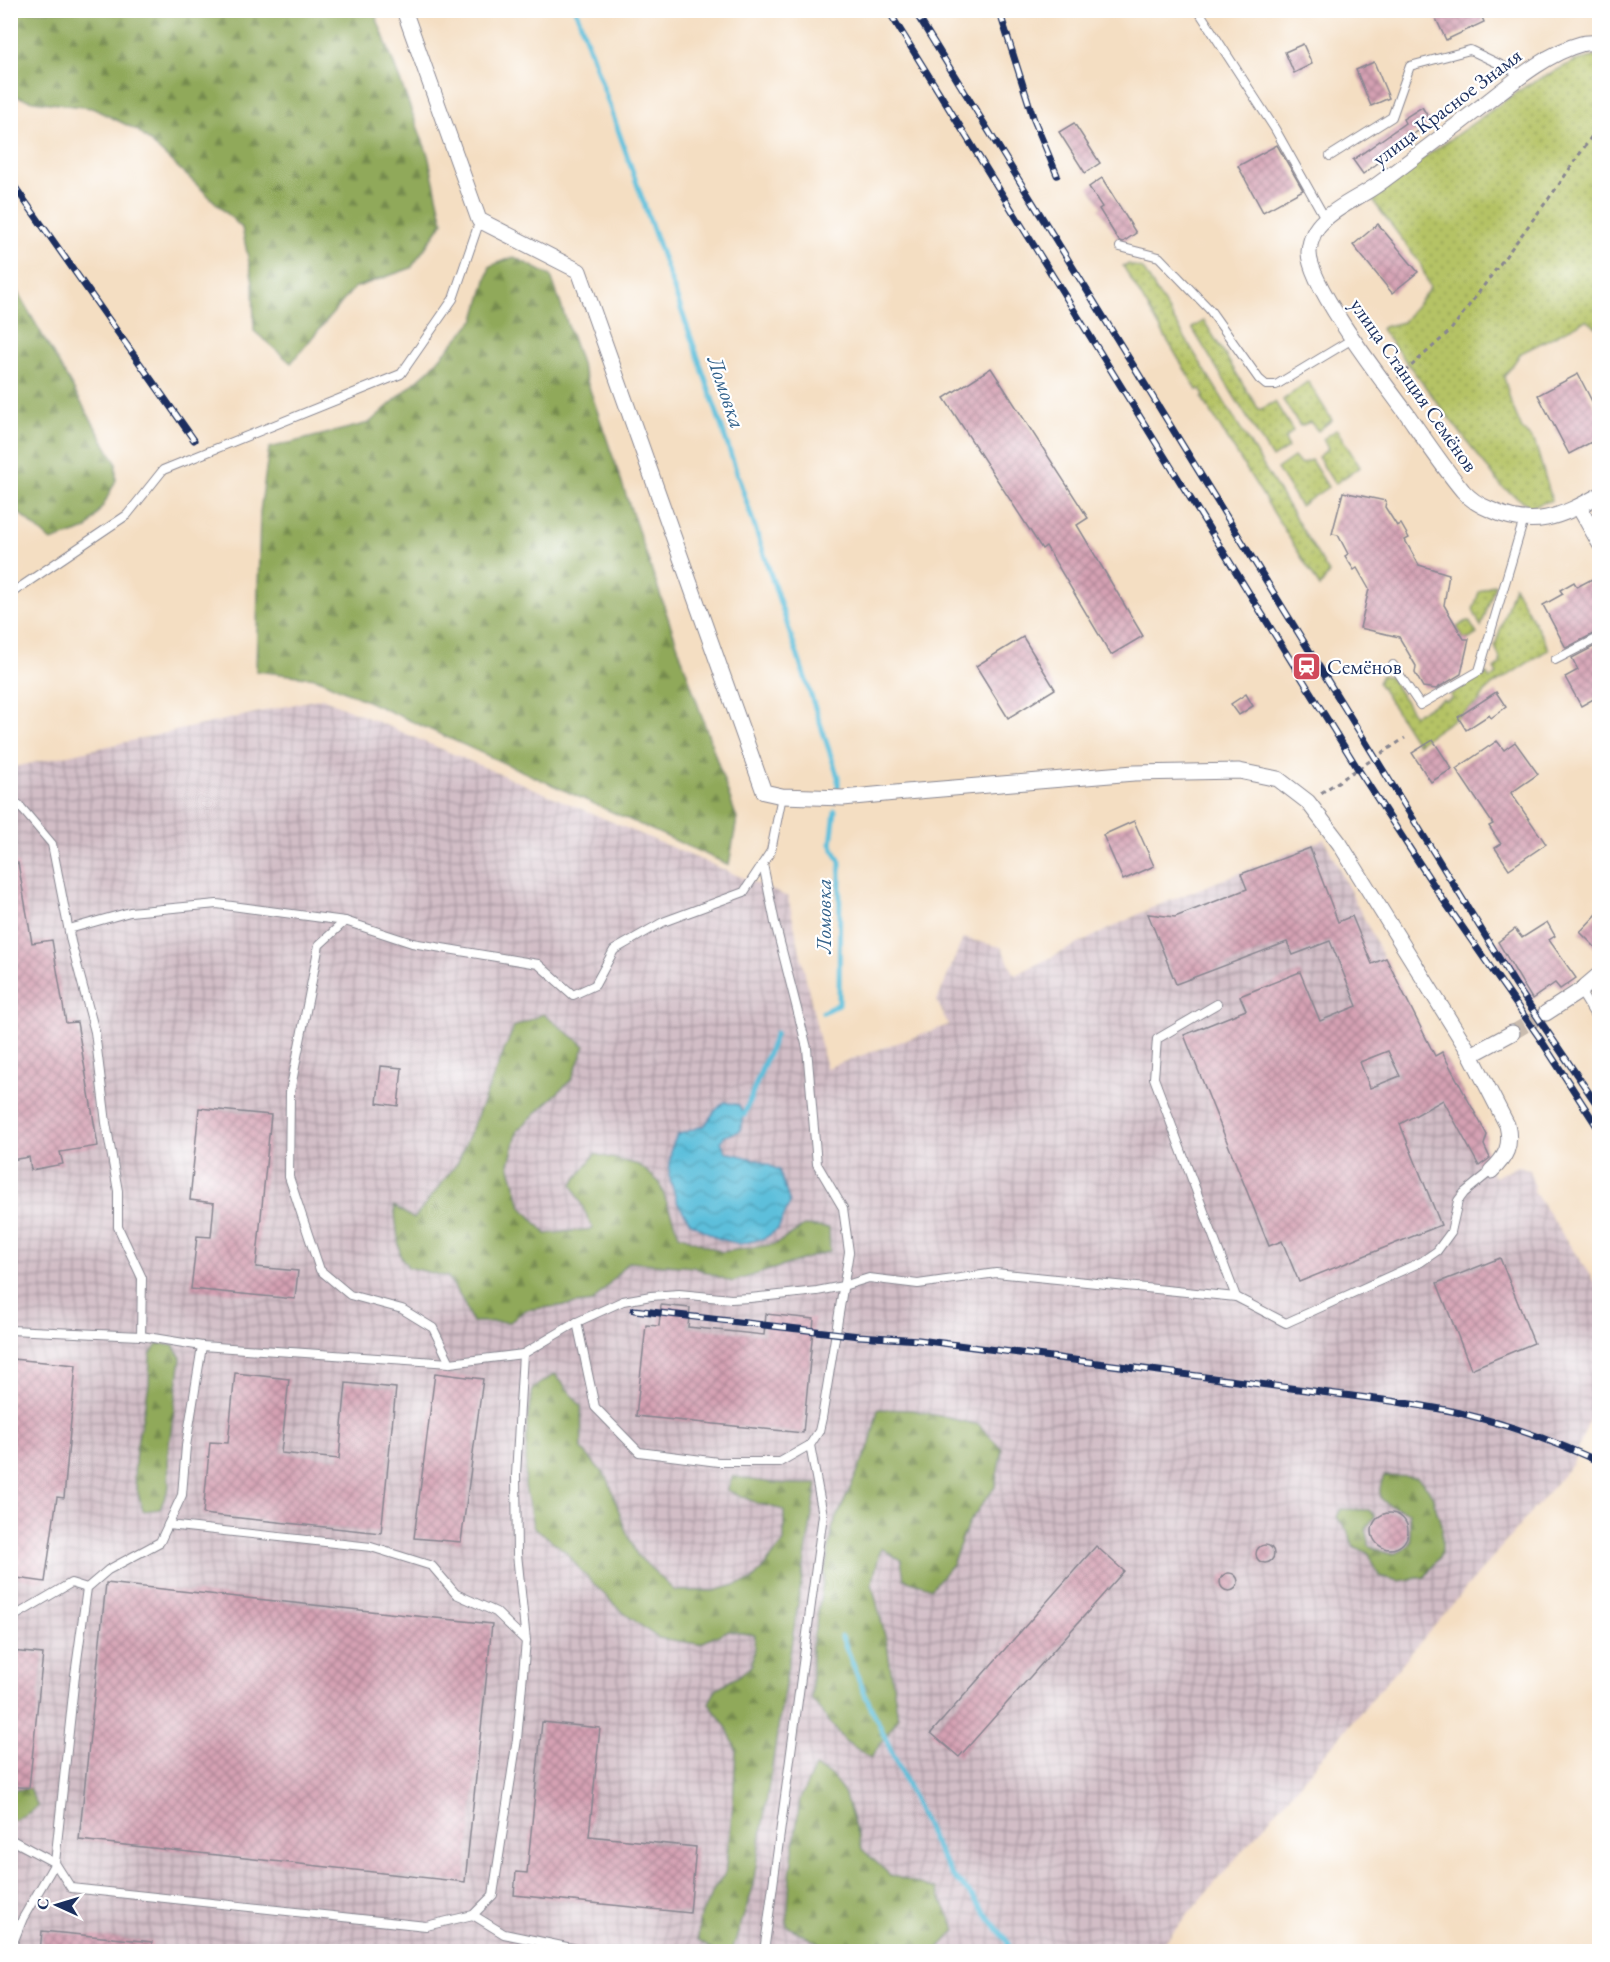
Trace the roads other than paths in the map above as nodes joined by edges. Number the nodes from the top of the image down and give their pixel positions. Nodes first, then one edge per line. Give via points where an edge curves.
1 (404, 10) edge
2 (1198, 10) edge
3 (1599, 43) edge
4 (1523, 75) junction
5 (1330, 156) dead end
6 (1325, 218) junction
7 (480, 220) junction
8 (1120, 247) dead end
9 (1354, 338) junction
10 (1599, 495) edge
11 (1579, 507) junction
12 (1524, 519) junction
13 (1599, 544) edge
14 (10, 594) edge
15 (1599, 637) edge
16 (1555, 660) dead end
17 (1393, 666) dead end
18 (782, 796) junction
19 (10, 801) edge
20 (763, 864) junction
21 (345, 921) junction
22 (69, 929) junction
23 (1599, 974) edge
24 (1580, 991) junction
25 (1217, 1004) dead end
26 (1546, 1013) tunnel mouth
27 (1599, 1024) edge
28 (1512, 1033) tunnel mouth
29 (1471, 1055) junction
30 (1491, 1171) joint
31 (843, 1286) junction
32 (1236, 1297) junction
33 (577, 1322) junction
34 (10, 1330) edge
35 (141, 1336) junction
36 (202, 1346) junction
37 (523, 1354) junction
38 (450, 1363) junction
39 (810, 1445) junction
40 (168, 1525) junction
41 (87, 1588) junction
42 (10, 1613) edge
43 (526, 1641) junction
44 (10, 1839) edge
45 (55, 1863) junction
46 (473, 1915) junction
47 (10, 1950) edge
48 (591, 1952) edge
49 (764, 1952) edge

1 - 7 street
2 - 6 lane via 1275,129
3 - 4 street, улица Красное Знамя via 1582,44 1550,57
4 - 5 lane via 1470,50 1410,66 1392,117
4 - 6 street, улица Красное Знамя via 1375,186
6 - 9 street, улица Станция Семёнов via 1312,240 1311,263 1325,296
7 - 14 lane via 453,299 400,374 162,470 127,515
7 - 18 street via 579,271 764,792
8 - 9 lane via 1160,257 1210,310 1264,384 1276,385
9 - 12 street, улица Станция Семёнов via 1464,492 1489,510
10 - 11 street
11 - 12 street, улица Станция Семёнов via 1550,519
11 - 13 street
12 - 17 lane via 1479,671 1420,705
15 - 16 lane
18 - 20 lane via 771,851
18 - 29 street via 843,798 1134,773 1239,771 1278,779 1308,802 1340,844
19 - 22 lane via 20,805 52,844
20 - 21 lane via 744,892 663,922 614,950 595,985 573,995 538,964 412,943
20 - 31 lane via 807,1048 817,1164 843,1208 849,1252
21 - 22 lane via 217,904 130,912
21 - 38 lane via 319,945 291,1092 289,1177 320,1270 350,1294 402,1310 433,1328
22 - 35 lane via 95,1032 118,1191 118,1227 142,1278
23 - 24 street
24 - 26 street
24 - 27 lane
25 - 32 lane via 1156,1039 1154,1078
28 - 29 street
29 - 30 street via 1509,1132 1504,1159
30 - 32 lane via 1464,1193 1458,1201 1451,1232 1437,1251 1421,1262 1286,1323
31 - 32 lane via 869,1278 918,1284 996,1273
31 - 33 lane via 731,1299 679,1294 651,1296 623,1301
31 - 39 lane via 822,1418
33 - 37 lane
33 - 39 lane via 595,1407 639,1452 718,1462 780,1462
34 - 35 lane
35 - 36 lane
36 - 38 lane
36 - 40 lane via 182,1495
37 - 38 lane
37 - 43 lane via 516,1475 517,1554
39 - 49 lane via 823,1515
40 - 41 lane via 160,1542 108,1570
40 - 43 lane via 371,1547 432,1566 456,1594 495,1612
41 - 42 lane via 71,1583 18,1614
41 - 45 lane
43 - 46 lane via 517,1738 493,1895
44 - 45 lane
45 - 46 lane via 71,1888 426,1926
45 - 47 lane via 23,1918
46 - 48 lane via 504,1934

